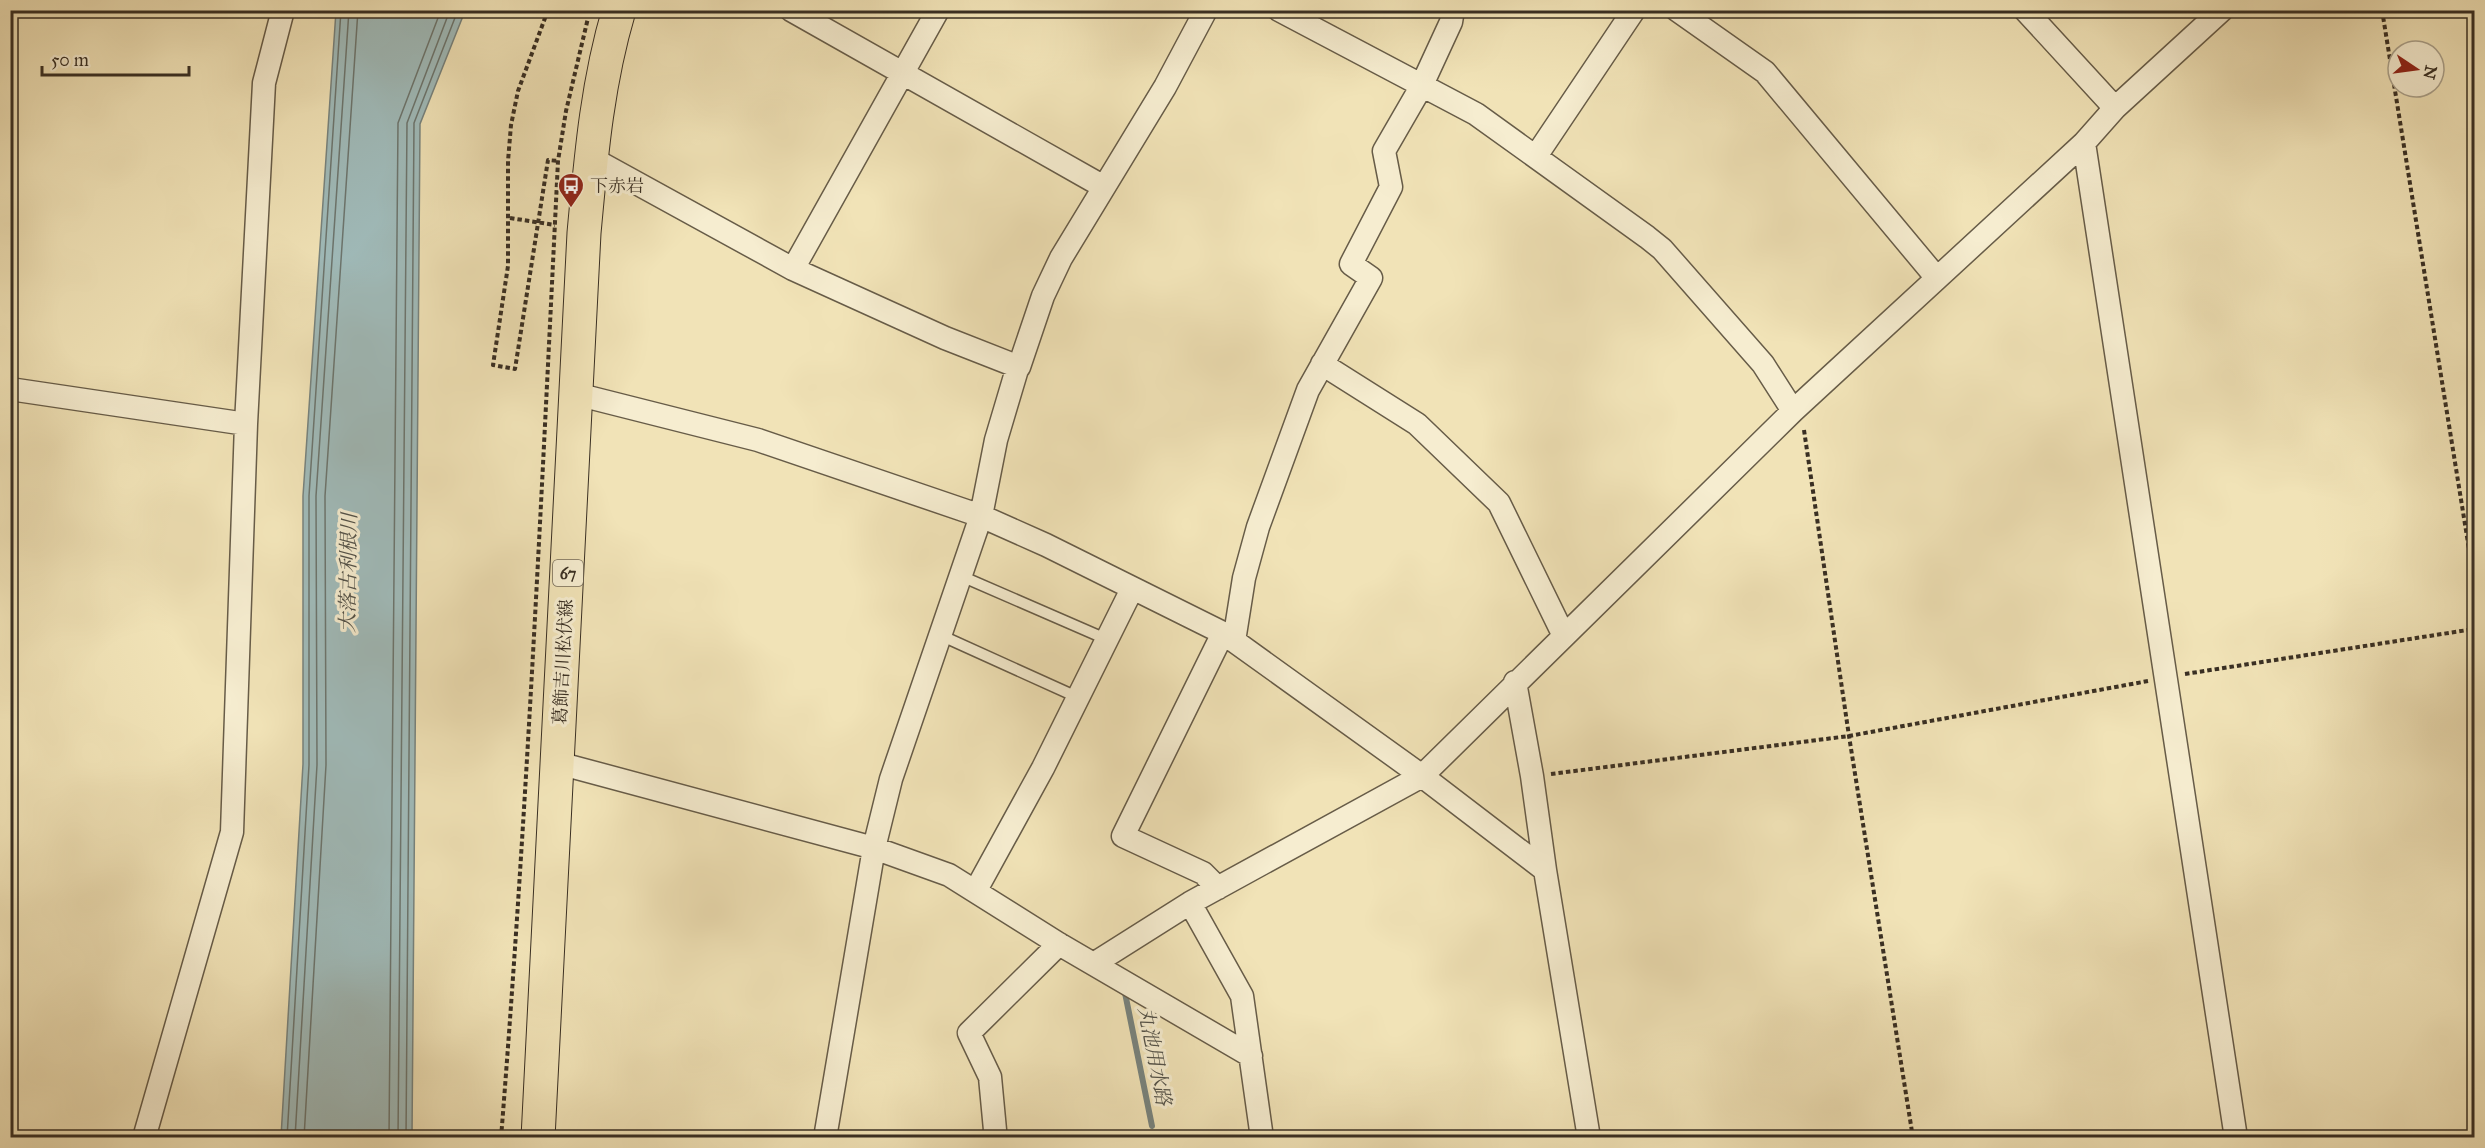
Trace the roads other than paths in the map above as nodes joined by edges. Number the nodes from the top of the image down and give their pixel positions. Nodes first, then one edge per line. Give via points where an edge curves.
1 (283, 10) edge
2 (619, 10) edge
3 (791, 10) edge
4 (938, 10) edge
5 (1206, 10) edge
6 (1280, 10) edge
7 (1453, 10) edge
8 (1634, 10) edge
9 (1677, 10) edge
10 (2025, 10) edge
11 (2222, 11) edge
12 (904, 72) junction
13 (1421, 87) junction
14 (2115, 108) junction
15 (2084, 143) junction
16 (1536, 156) junction
17 (591, 158) junction
18 (1104, 187) junction
19 (793, 269) junction
20 (1936, 277) junction
21 (1322, 364) junction
22 (1018, 366) junction
23 (10, 389) edge
24 (576, 394) junction
25 (1797, 407) junction
26 (246, 424) junction
27 (981, 516) junction
28 (962, 576) junction
29 (1132, 589) junction
30 (940, 635) junction
31 (1563, 636) junction
32 (1229, 637) junction
33 (1106, 639) junction
34 (1515, 682) junction
35 (1077, 697) junction
36 (558, 763) junction
37 (1422, 776) junction
38 (874, 848) junction
39 (1545, 870) junction
40 (1218, 888) junction
41 (976, 890) junction
42 (1190, 903) junction
43 (1059, 944) junction
44 (1095, 963) junction
45 (1251, 1056) junction
46 (144, 1137) edge
47 (538, 1137) edge
48 (825, 1137) edge
49 (993, 1137) edge
50 (1262, 1137) edge
51 (1589, 1137) edge
52 (2236, 1137) edge

1 - 26 street via 264,83
2 - 17 main road, 葛飾吉川松伏線 / 67 via 602,72
3 - 12 street
4 - 12 street
5 - 18 street
6 - 13 street
7 - 13 street
8 - 16 street
9 - 20 street via 1765,72
10 - 14 street
11 - 14 street
12 - 18 street
12 - 19 street
13 - 16 street via 1476,114
13 - 21 street via 1384,151 1391,188 1351,264 1371,278
14 - 15 street
15 - 20 street
15 - 52 street
16 - 25 street via 1662,249
17 - 19 street
17 - 24 main road, 葛飾吉川松伏線 / 67
18 - 22 street via 1061,258
19 - 22 street
20 - 25 street
21 - 31 street via 1417,424 1499,503
21 - 32 street via 1308,390 1258,526
22 - 27 street via 996,440
23 - 26 street
24 - 27 street via 758,440
24 - 36 main road, 葛飾吉川松伏線 / 67
25 - 31 street
26 - 46 street via 232,832
27 - 28 street
27 - 29 street
28 - 30 street
28 - 33 lane
29 - 32 street
29 - 33 street
30 - 35 lane
30 - 38 street via 891,779
31 - 34 street
32 - 37 street
32 - 40 street via 1123,836 1203,873
33 - 35 street
34 - 37 street
34 - 39 street
35 - 41 street
36 - 38 street
36 - 47 main road, 葛飾吉川松伏線 / 67
37 - 39 street
37 - 40 street
38 - 41 street via 949,875
38 - 48 street
39 - 51 street
40 - 42 street
41 - 43 street
42 - 44 street
42 - 45 street via 1242,996
43 - 44 street
43 - 49 street via 969,1034 990,1077
44 - 45 street
45 - 50 street

